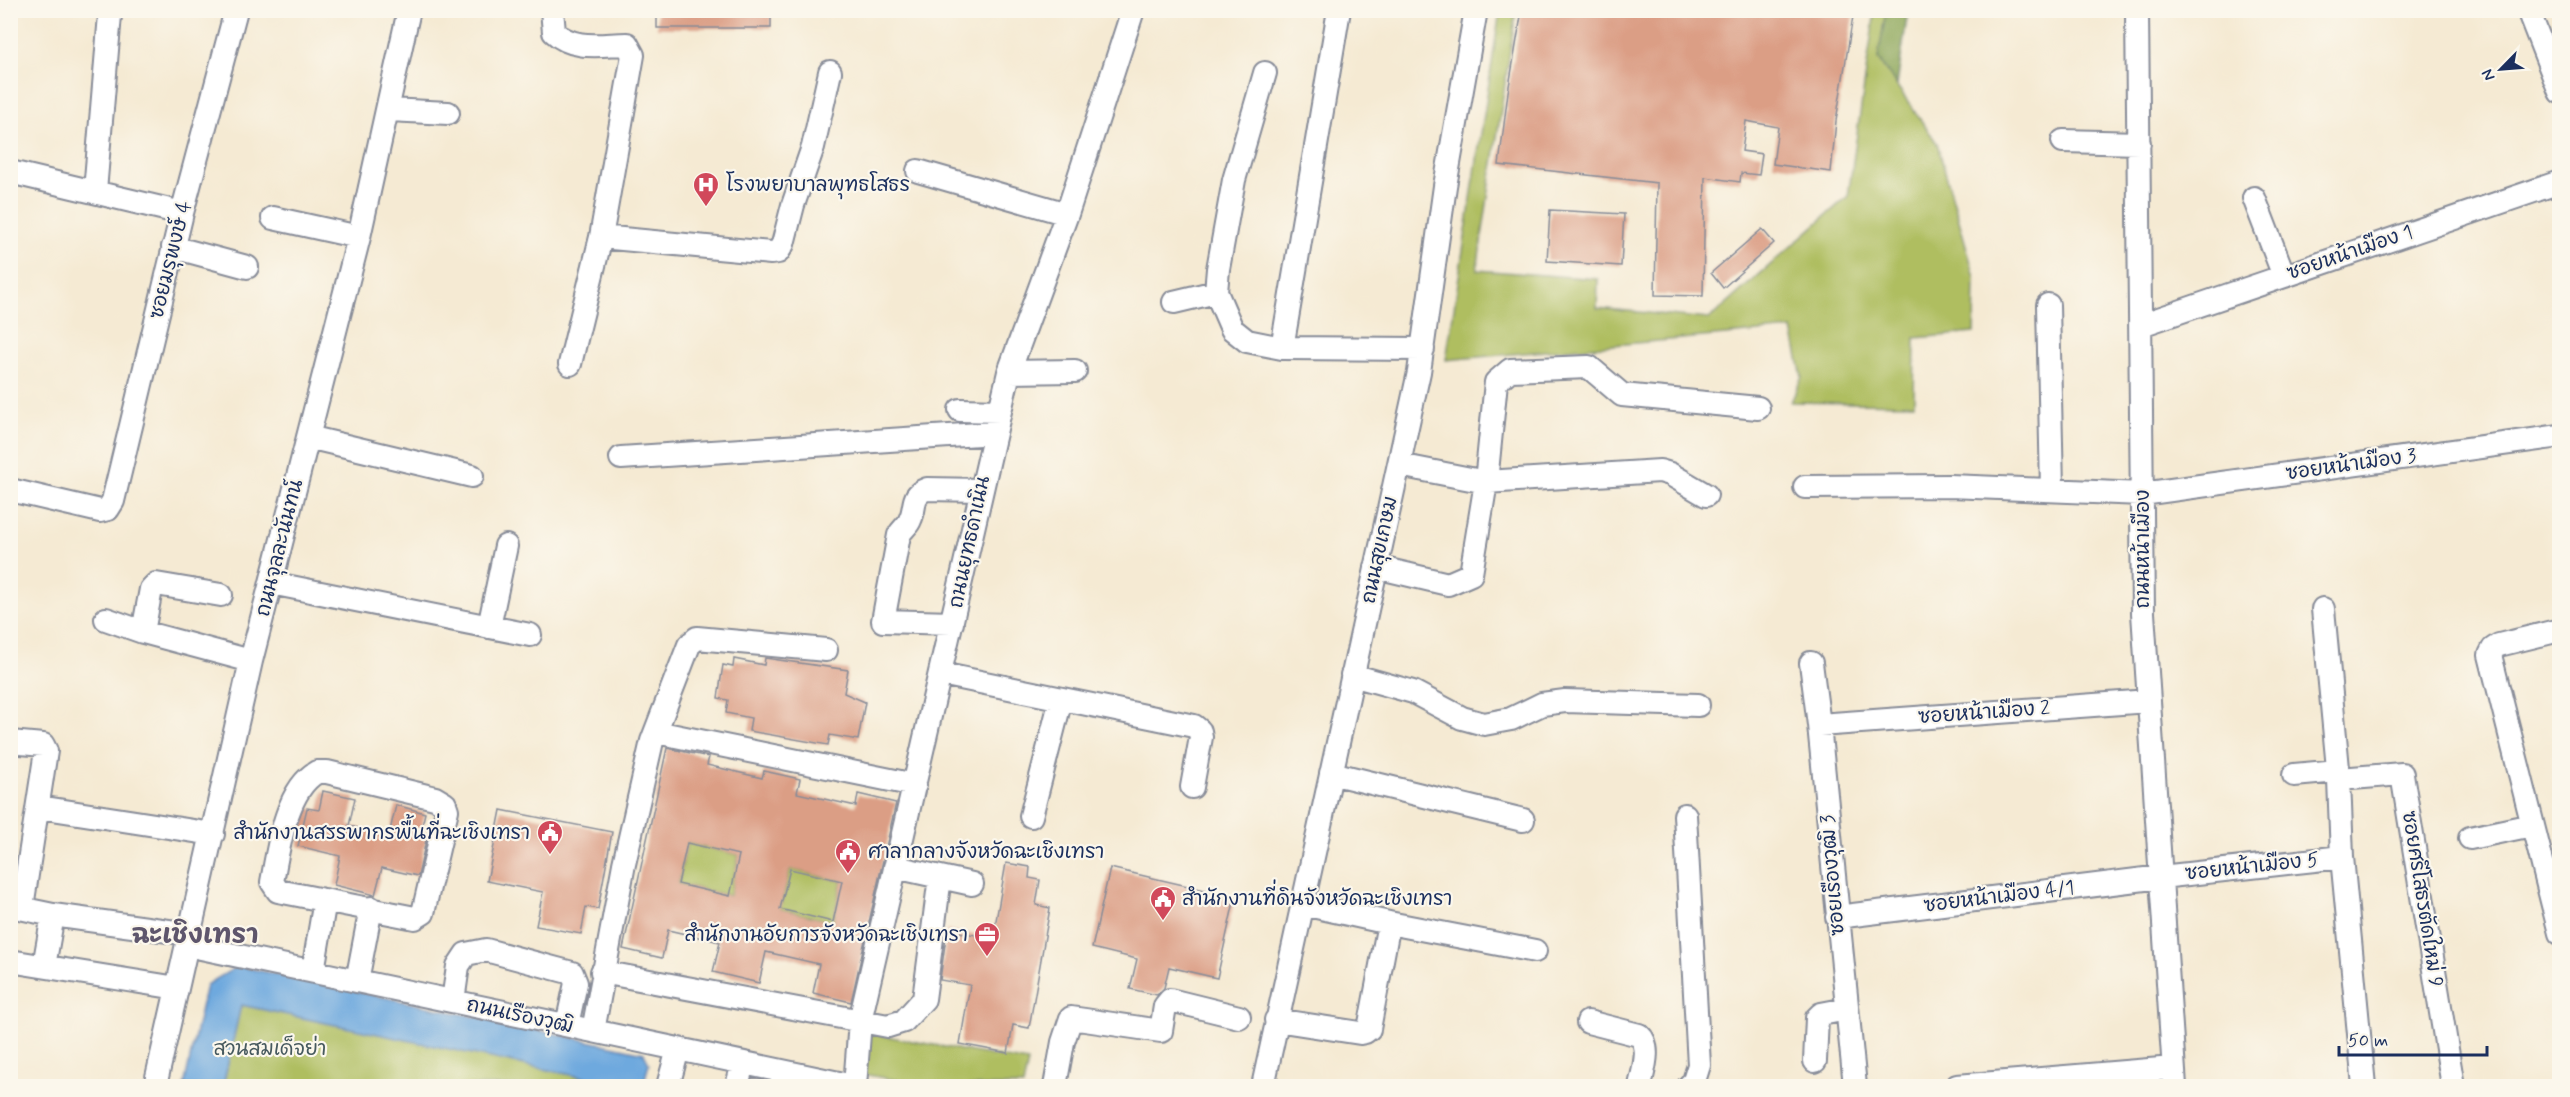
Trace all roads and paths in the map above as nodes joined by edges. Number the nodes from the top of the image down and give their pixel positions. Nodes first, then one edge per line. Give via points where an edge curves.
1 (108, 10) edge
2 (236, 10) edge
3 (409, 10) edge
4 (552, 10) edge
5 (1133, 10) edge
6 (1339, 10) edge
7 (1476, 10) edge
8 (2137, 10) edge
9 (2528, 10) edge
10 (831, 72) dead end
11 (1265, 73) dead end
12 (2559, 92) edge
13 (389, 110) junction
14 (448, 113) dead end
15 (2063, 141) dead end
16 (2139, 143) junction
17 (918, 171) dead end
18 (10, 172) edge
19 (2559, 182) edge
20 (95, 191) junction
21 (2254, 198) dead end
22 (182, 213) junction
23 (1067, 214) junction
24 (273, 218) dead end
25 (360, 237) junction
26 (601, 237) junction
27 (173, 247) junction
28 (247, 267) dead end
29 (2284, 276) junction
30 (1216, 292) junction
31 (1173, 302) dead end
32 (2048, 305) dead end
33 (2141, 325) junction
34 (1282, 348) junction
35 (1423, 349) junction
36 (570, 364) dead end
37 (1076, 371) dead end
38 (1009, 372) junction
39 (1758, 408) dead end
40 (960, 410) dead end
41 (1000, 411) junction
42 (994, 433) junction
43 (2559, 436) edge
44 (308, 437) junction
45 (621, 458) dead end
46 (1399, 465) junction
47 (472, 476) dead end
48 (1486, 482) junction
49 (1805, 487) dead end
50 (2052, 489) junction
51 (10, 490) edge
52 (981, 490) junction
53 (2142, 494) junction
54 (1706, 495) dead end
55 (506, 546) dead end
56 (1376, 567) junction
57 (271, 584) junction
58 (221, 595) dead end
59 (2324, 609) dead end
60 (105, 619) dead end
61 (952, 623) junction
62 (489, 627) junction
63 (2559, 630) edge
64 (143, 632) junction
65 (530, 635) dead end
66 (826, 650) dead end
67 (251, 661) junction
68 (1811, 663) dead end
69 (941, 674) junction
70 (1352, 675) junction
71 (1061, 699) junction
72 (2148, 702) junction
73 (1698, 705) dead end
74 (1819, 725) junction
75 (656, 732) junction
76 (10, 742) edge
77 (1331, 773) junction
78 (2294, 775) dead end
79 (2339, 775) junction
80 (915, 785) junction
81 (1192, 787) dead end
82 (39, 807) junction
83 (1685, 815) dead end
84 (1031, 816) dead end
85 (1523, 820) dead end
86 (2532, 825) junction
87 (213, 834) junction
88 (2470, 838) dead end
89 (2342, 857) junction
90 (896, 867) junction
91 (940, 877) junction
92 (2161, 877) junction
93 (972, 884) dead end
94 (325, 900) junction
95 (1303, 904) junction
96 (16, 907) edge
97 (371, 908) junction
98 (53, 915) junction
99 (1837, 917) junction
100 (1389, 922) junction
101 (2559, 933) edge
102 (188, 939) junction
103 (1535, 951) dead end
104 (10, 961) edge
105 (44, 966) junction
106 (313, 971) junction
107 (602, 972) junction
108 (357, 981) junction
109 (177, 988) junction
110 (453, 1001) junction
111 (1847, 1010) junction
112 (1239, 1017) dead end
113 (1276, 1020) junction
114 (860, 1021) junction
115 (1588, 1022) dead end
116 (567, 1025) junction
117 (593, 1031) junction
118 (678, 1049) junction
119 (1815, 1061) dead end
120 (743, 1063) junction
121 (2174, 1077) edge
122 (155, 1086) edge
123 (668, 1086) edge
124 (738, 1086) edge
125 (854, 1086) edge
126 (1055, 1086) edge
127 (1263, 1086) edge
128 (1641, 1086) edge
129 (1689, 1086) edge
130 (1855, 1086) edge
131 (1957, 1086) edge
132 (2364, 1086) edge
133 (2453, 1086) edge

1 - 20 street
2 - 22 street, ซอยมรุพงษ์ 4
3 - 13 street, ถนนจุลละนันทน์
4 - 26 street via 554,32 564,41 579,45 627,44 633,55
5 - 23 street, ถนนยุทธดำเนิน
6 - 34 street
7 - 35 street, ถนนสุขเกษม via 1445,186
8 - 16 street, ถนนหน้าเมือง
9 - 12 street
10 - 26 street via 813,147 778,252
11 - 30 street via 1234,180
13 - 14 street
13 - 25 street, ถนนจุลละนันทน์
15 - 16 street
16 - 33 street, ถนนหน้าเมือง
17 - 23 street
18 - 20 street
19 - 29 street, ซอยหน้าเมือง 1
20 - 22 street
21 - 29 street
22 - 27 street, ซอยมรุพงษ์ 4
23 - 38 street, ถนนยุทธดำเนิน
24 - 25 street
25 - 44 street, ถนนจุลละนันทน์
26 - 36 street
27 - 28 street
27 - 51 street, ซอยมรุพงษ์ 4 via 108,509 87,509
29 - 33 street, ซอยหน้าเมือง 1
30 - 31 street
30 - 34 street via 1232,330 1247,341
32 - 50 street
33 - 53 street, ถนนหน้าเมือง
34 - 35 street
35 - 46 street, ถนนสุขเกษม
37 - 38 street
38 - 41 street, ถนนยุทธดำเนิน
39 - 48 street via 1622,395 1589,368 1510,370 1496,382
40 - 41 street
41 - 42 street, ถนนยุทธดำเนิน
42 - 45 street
42 - 52 street, ถนนยุทธดำเนิน
43 - 53 street, ซอยหน้าเมือง 3
44 - 47 street
44 - 57 street, ถนนจุลละนันทน์
46 - 48 street
46 - 56 street, ถนนสุขเกษม
48 - 54 street via 1660,471
48 - 56 street via 1471,574 1448,584
49 - 50 street, ซอยหน้าเมือง 3
50 - 53 street, ซอยหน้าเมือง 3
52 - 61 street, ถนนยุทธดำเนิน
52 - 61 street via 920,491 910,520 899,535 883,621
53 - 72 street, ถนนหน้าเมือง
55 - 62 street
56 - 70 street, ถนนสุขเกษม
57 - 62 street
57 - 67 street, ถนนจุลละนันทน์
58 - 64 street via 156,584 151,590
59 - 79 street
60 - 64 street
61 - 69 street, ถนนยุทธดำเนิน
62 - 65 street
63 - 86 street via 2499,645 2490,655
64 - 67 street
66 - 75 street via 698,638 684,655
67 - 87 street, ถนนจุลละนันทน์
68 - 74 street, ซอยเรืองวุฒิ 3
69 - 71 street
69 - 80 street, ถนนยุทธดำเนิน
70 - 73 street via 1413,692 1462,718 1484,724 1511,719 1542,704 1565,701
70 - 77 street, ถนนสุขเกษม
71 - 81 street via 1194,726 1201,737
71 - 84 street
72 - 74 street, ซอยหน้าเมือง 2
72 - 92 street, ถนนหน้าเมือง
74 - 99 street, ซอยเรืองวุฒิ 3
75 - 80 street
75 - 107 street
76 - 82 street via 45,747
77 - 85 street
77 - 95 street, ถนนสุขเกษม
78 - 79 street
79 - 89 street
79 - 133 street, ซอยศรีโสธรตัดใหม่ 9 via 2402,774
80 - 90 street, ถนนยุทธดำเนิน
82 - 87 street
82 - 96 street
83 - 129 street via 1699,1065
86 - 88 street
86 - 101 street
87 - 102 street, ถนนจุลละนันทน์
89 - 92 street, ซอยหน้าเมือง 5
89 - 132 street
90 - 91 street
90 - 114 street, ถนนยุทธดำเนิน
91 - 93 street
91 - 114 street via 924,999 904,1021 888,1026
92 - 99 street, ซอยหน้าเมือง 4/1
92 - 121 street, ถนนหน้าเมือง
94 - 97 street
94 - 97 street via 278,891 272,885 284,826 308,778 317,772 327,772 442,801 447,810 423,913 415,918
94 - 106 street
95 - 100 street
95 - 113 street, ถนนสุขเกษม
96 - 98 street, ถนนเรืองวุฒิ
97 - 108 street
98 - 102 street, ถนนเรืองวุฒิ
98 - 105 street
99 - 111 street, ซอยเรืองวุฒิ 3
100 - 103 street
100 - 113 street via 1369,1029 1365,1032
102 - 106 street, ถนนเรืองวุฒิ
102 - 109 street, ถนนจุลละนันทน์
104 - 105 street
105 - 109 street
106 - 108 street, ถนนเรืองวุฒิ
107 - 114 street
107 - 117 street
108 - 110 street, ถนนเรืองวุฒิ
109 - 122 street, ถนนจุลละนันทน์
110 - 116 street, ถนนเรืองวุฒิ
110 - 116 street via 458,966 466,954 486,950 572,973 576,984
111 - 119 street via 1817,1018
111 - 130 street, ซอยเรืองวุฒิ 3
112 - 126 street via 1170,1000 1165,1006 1161,1031 1071,1018
113 - 127 street, ถนนสุขเกษม
114 - 125 street, ถนนยุทธดำเนิน
115 - 128 street via 1643,1038 1647,1044
116 - 117 street, ถนนเรืองวุฒิ
117 - 118 street, ถนนเรืองวุฒิ
118 - 120 street, ถนนเรืองวุฒิ
118 - 123 street
120 - 124 street
120 - 125 street, ถนนเรืองวุฒิ
121 - 131 street

